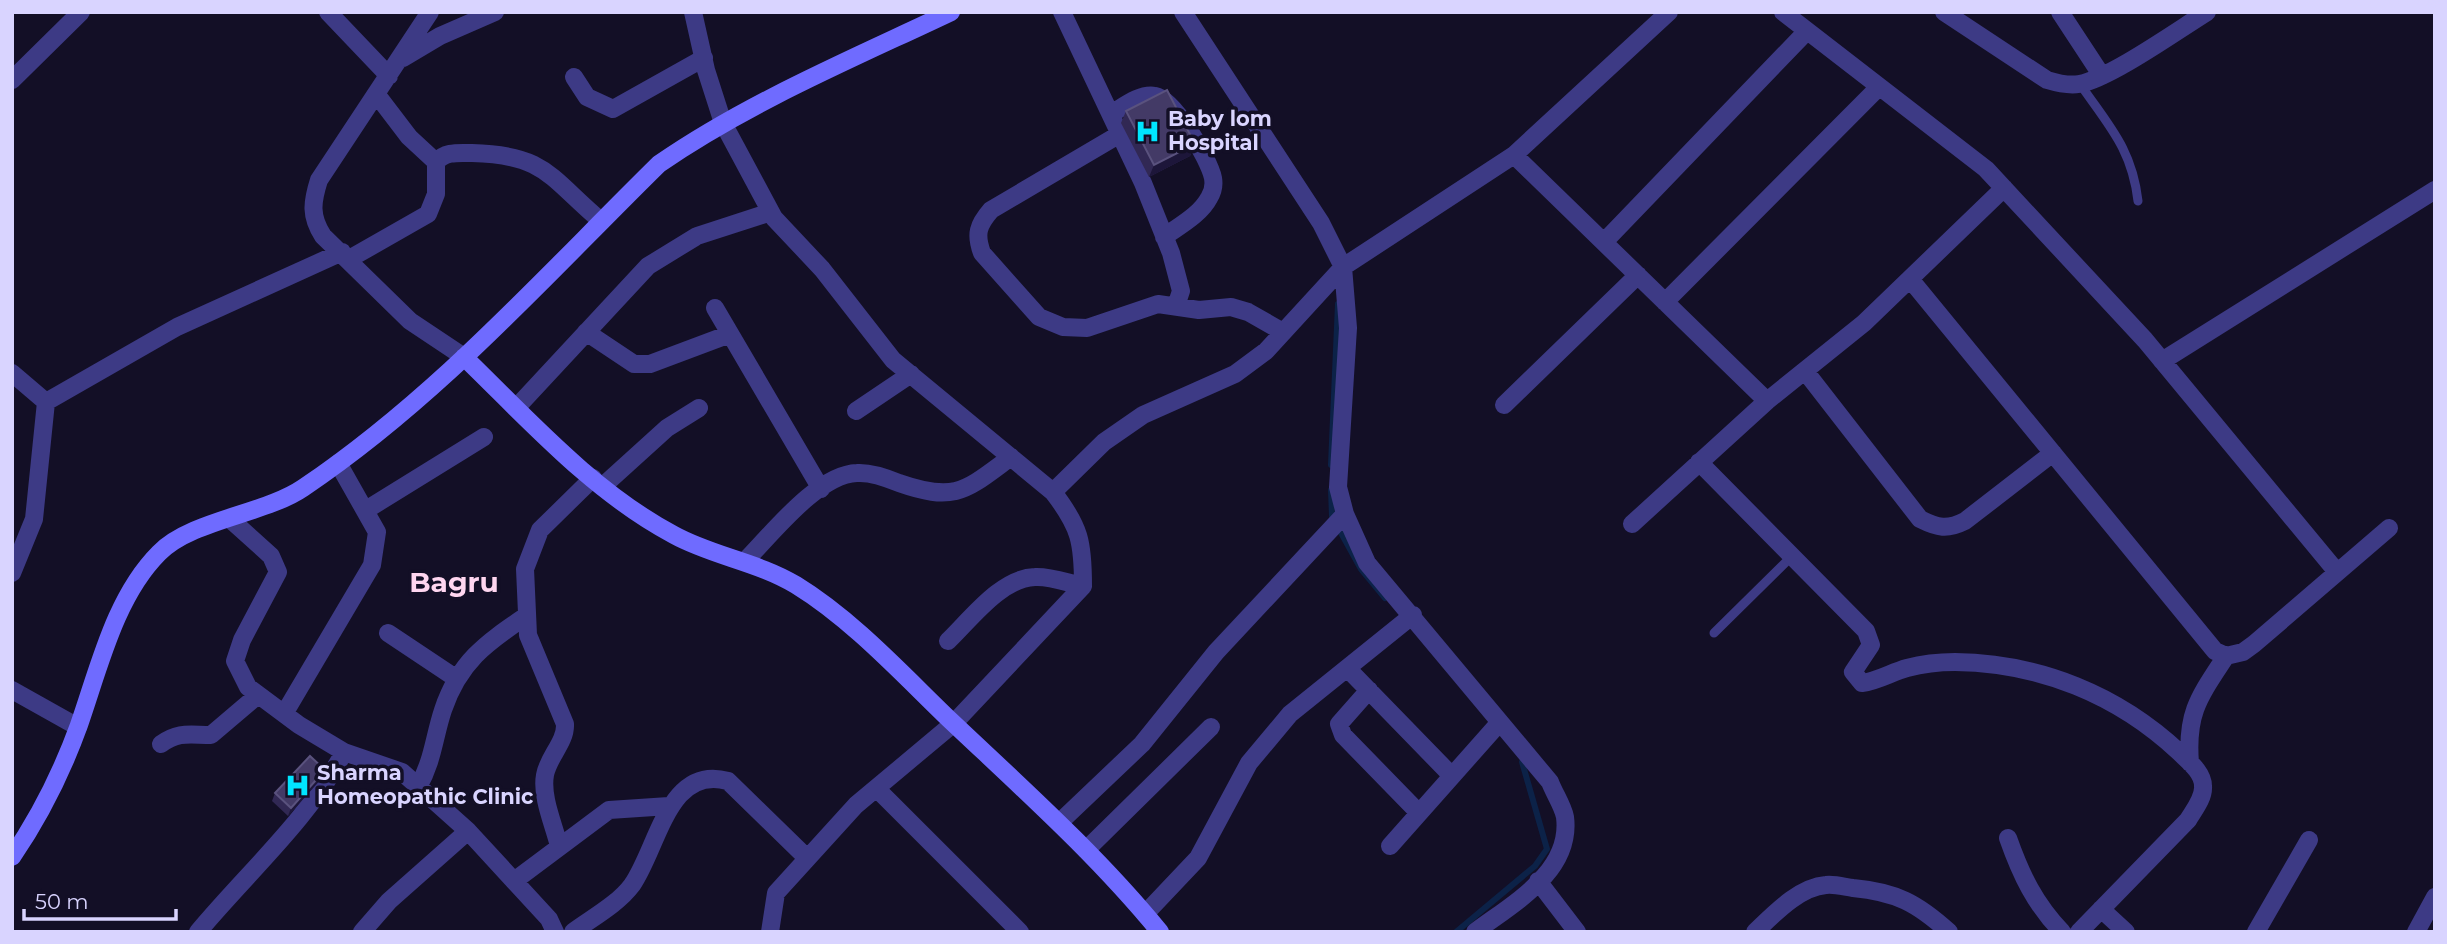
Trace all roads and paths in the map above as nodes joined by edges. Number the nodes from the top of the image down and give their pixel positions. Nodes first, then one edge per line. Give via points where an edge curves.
1 (328, 12) edge
2 (430, 12) edge
3 (495, 12) edge
4 (693, 12) edge
5 (951, 12) edge
6 (1062, 12) edge
7 (1183, 12) edge
8 (1669, 12) edge
9 (1783, 12) edge
10 (1944, 12) edge
11 (2060, 12) edge
12 (2207, 12) edge
13 (75, 14) edge
14 (1807, 31) junction
15 (704, 58) junction
16 (400, 60) junction
17 (389, 76) junction
18 (2102, 76) junction
19 (574, 77) dead end
20 (12, 80) edge
21 (2080, 84) junction
22 (1879, 86) junction
23 (377, 94) junction
24 (1111, 114) junction
25 (723, 123) junction
26 (1120, 134) junction
27 (1514, 155) junction
28 (436, 162) junction
29 (2004, 188) junction
30 (2435, 190) edge
31 (2138, 201) dead end
32 (771, 212) junction
33 (601, 221) junction
34 (1164, 237) junction
35 (1604, 242) junction
36 (346, 256) junction
37 (1343, 267) junction
38 (1638, 275) junction
39 (1910, 279) junction
40 (1665, 302) junction
41 (1176, 306) junction
42 (715, 308) dead end
43 (586, 331) junction
44 (1283, 332) junction
45 (730, 334) junction
46 (464, 357) junction
47 (2162, 360) junction
48 (1805, 371) junction
49 (12, 373) edge
50 (911, 374) junction
51 (1767, 401) junction
52 (46, 402) junction
53 (1504, 405) dead end
54 (516, 408) junction
55 (699, 408) dead end
56 (856, 411) dead end
57 (484, 438) dead end
58 (2053, 453) junction
59 (1012, 457) junction
60 (1699, 462) junction
61 (338, 463) junction
62 (598, 482) junction
63 (821, 489) junction
64 (1053, 492) junction
65 (366, 510) junction
66 (1345, 514) junction
67 (230, 519) junction
68 (1632, 524) dead end
69 (2389, 528) dead end
70 (1792, 556) junction
71 (745, 561) junction
72 (2337, 572) junction
73 (12, 573) edge
74 (1083, 586) junction
75 (1413, 615) junction
76 (526, 616) junction
77 (388, 633) dead end
78 (1714, 633) dead end
79 (948, 641) dead end
80 (2226, 656) junction
81 (1347, 668) junction
82 (457, 678) junction
83 (1369, 690) junction
84 (12, 691) edge
85 (258, 695) junction
86 (284, 714) junction
87 (1500, 722) junction
88 (954, 723) junction
89 (78, 727) junction
90 (1211, 727) dead end
91 (161, 744) dead end
92 (345, 751) junction
93 (2190, 763) junction
94 (1452, 776) junction
95 (418, 787) junction
96 (876, 788) junction
97 (669, 806) junction
98 (1419, 813) junction
99 (1060, 822) junction
100 (468, 831) junction
101 (2008, 838) dead end
102 (2309, 840) dead end
103 (559, 846) junction
104 (1390, 846) dead end
105 (1086, 850) junction
106 (12, 857) edge
107 (807, 858) junction
108 (514, 881) junction
109 (1538, 881) junction
110 (2435, 897) edge
111 (2101, 909) junction
112 (1145, 914) junction
113 (775, 929) edge
114 (198, 932) edge
115 (362, 932) edge
116 (555, 932) edge
117 (573, 932) edge
118 (1020, 932) edge
119 (1160, 932) edge
120 (1475, 932) edge
121 (1577, 932) edge
122 (1755, 932) edge
123 (1949, 932) edge
124 (2062, 932) edge
125 (2079, 932) edge
126 (2126, 932) edge
127 (2256, 932) edge
128 (2416, 932) edge

1 - 17 street
2 - 16 street
3 - 16 street
4 - 15 street
5 - 25 main road
6 - 24 street
7 - 37 street via 1321,223
8 - 27 street
9 - 14 street
10 - 21 street via 2047,80
11 - 18 street
12 - 18 street
13 - 20 street
14 - 22 street
14 - 35 street
15 - 19 street via 613,109 587,97
15 - 25 street
16 - 17 street
17 - 23 street
18 - 21 street
21 - 31 lane via 2127,151
22 - 29 street
22 - 40 street
23 - 28 street via 409,137
23 - 36 street via 319,180 312,202 313,222
24 - 26 street
24 - 34 street via 1143,96 1157,96 1184,122 1212,174 1210,198
25 - 32 street
25 - 33 main road via 659,163
26 - 34 street
26 - 41 street via 991,210 979,224 977,240 982,253 1039,317 1063,327 1087,328 1158,304
27 - 35 street
27 - 37 street
28 - 33 street via 452,153 520,157 540,165
28 - 36 street via 436,194 428,214
29 - 39 street
29 - 47 street
30 - 47 street
32 - 43 street via 697,236 648,266
32 - 50 street via 893,360
33 - 46 main road
34 - 41 street via 1181,290
35 - 38 street
36 - 46 street via 410,321
36 - 52 street via 177,327
37 - 44 street
37 - 66 street via 1348,328 1338,487
38 - 40 street
38 - 53 street
39 - 48 street
39 - 58 street
40 - 51 street
41 - 44 street via 1199,310 1231,307
42 - 45 street
43 - 45 street via 635,364 685,354
43 - 54 street
44 - 64 street via 1235,374 1143,415 1104,442
45 - 63 street
46 - 54 main road
46 - 61 main road via 404,414
47 - 72 street
48 - 51 street
48 - 58 street via 1920,519 1935,527 1950,528 1965,521
49 - 52 street
50 - 56 street
50 - 59 street
51 - 60 street
52 - 73 street via 34,519
54 - 62 main road
55 - 62 street
57 - 65 street
58 - 80 street via 2215,651
59 - 63 street via 975,484 951,492 929,493 857,472
59 - 64 street
60 - 68 street
60 - 70 street
61 - 65 street
61 - 67 main road via 300,491
62 - 71 main road via 677,537
62 - 76 street via 540,530 525,569
63 - 71 street
64 - 74 street via 1073,519 1080,538
65 - 86 street via 377,532 372,565
66 - 75 street via 1367,562
66 - 99 street via 1216,652 1142,744
67 - 85 street via 271,556 278,572 235,661 240,676
67 - 89 main road via 161,551 140,575 97,668
69 - 72 street
70 - 78 lane
70 - 93 street via 1871,638 1853,672 1862,683 1909,667 1954,662 2048,675 2101,695 2160,735
71 - 88 main road via 796,585 837,616
72 - 80 street via 2255,644
74 - 79 street via 1024,578 1007,587
74 - 88 street
75 - 81 street
75 - 87 street
76 - 82 street via 481,647
76 - 103 street via 528,635 565,724 545,777
77 - 82 street
80 - 93 street via 2192,713 2187,732
81 - 83 street
81 - 112 street via 1290,714 1270,738 1250,764 1198,859
82 - 95 street via 442,712 430,766
83 - 94 street
83 - 98 street via 1339,724 1343,735
84 - 89 street
85 - 86 street
85 - 91 street via 211,735 174,734
86 - 92 street
87 - 94 street
87 - 109 street via 1550,782 1564,815 1565,842 1550,870
88 - 96 street
88 - 99 main road
89 - 106 main road via 47,801
90 - 105 street
92 - 95 street via 402,772
92 - 114 street via 306,812
93 - 111 street via 2203,786 2199,802 2188,820
94 - 98 street
95 - 100 street
96 - 107 street
96 - 118 street
97 - 103 street via 609,810
97 - 107 street via 696,781 712,777 728,781
97 - 117 street via 631,887
98 - 104 street
99 - 105 main road
100 - 108 street
100 - 115 street via 389,901
101 - 124 street via 2023,878
102 - 127 street
103 - 108 street
105 - 112 main road
107 - 113 street via 776,893
108 - 116 street
109 - 120 street
109 - 121 street
110 - 128 street
111 - 125 street
111 - 126 street
112 - 119 main road
122 - 123 street via 1779,909 1826,884 1907,899

